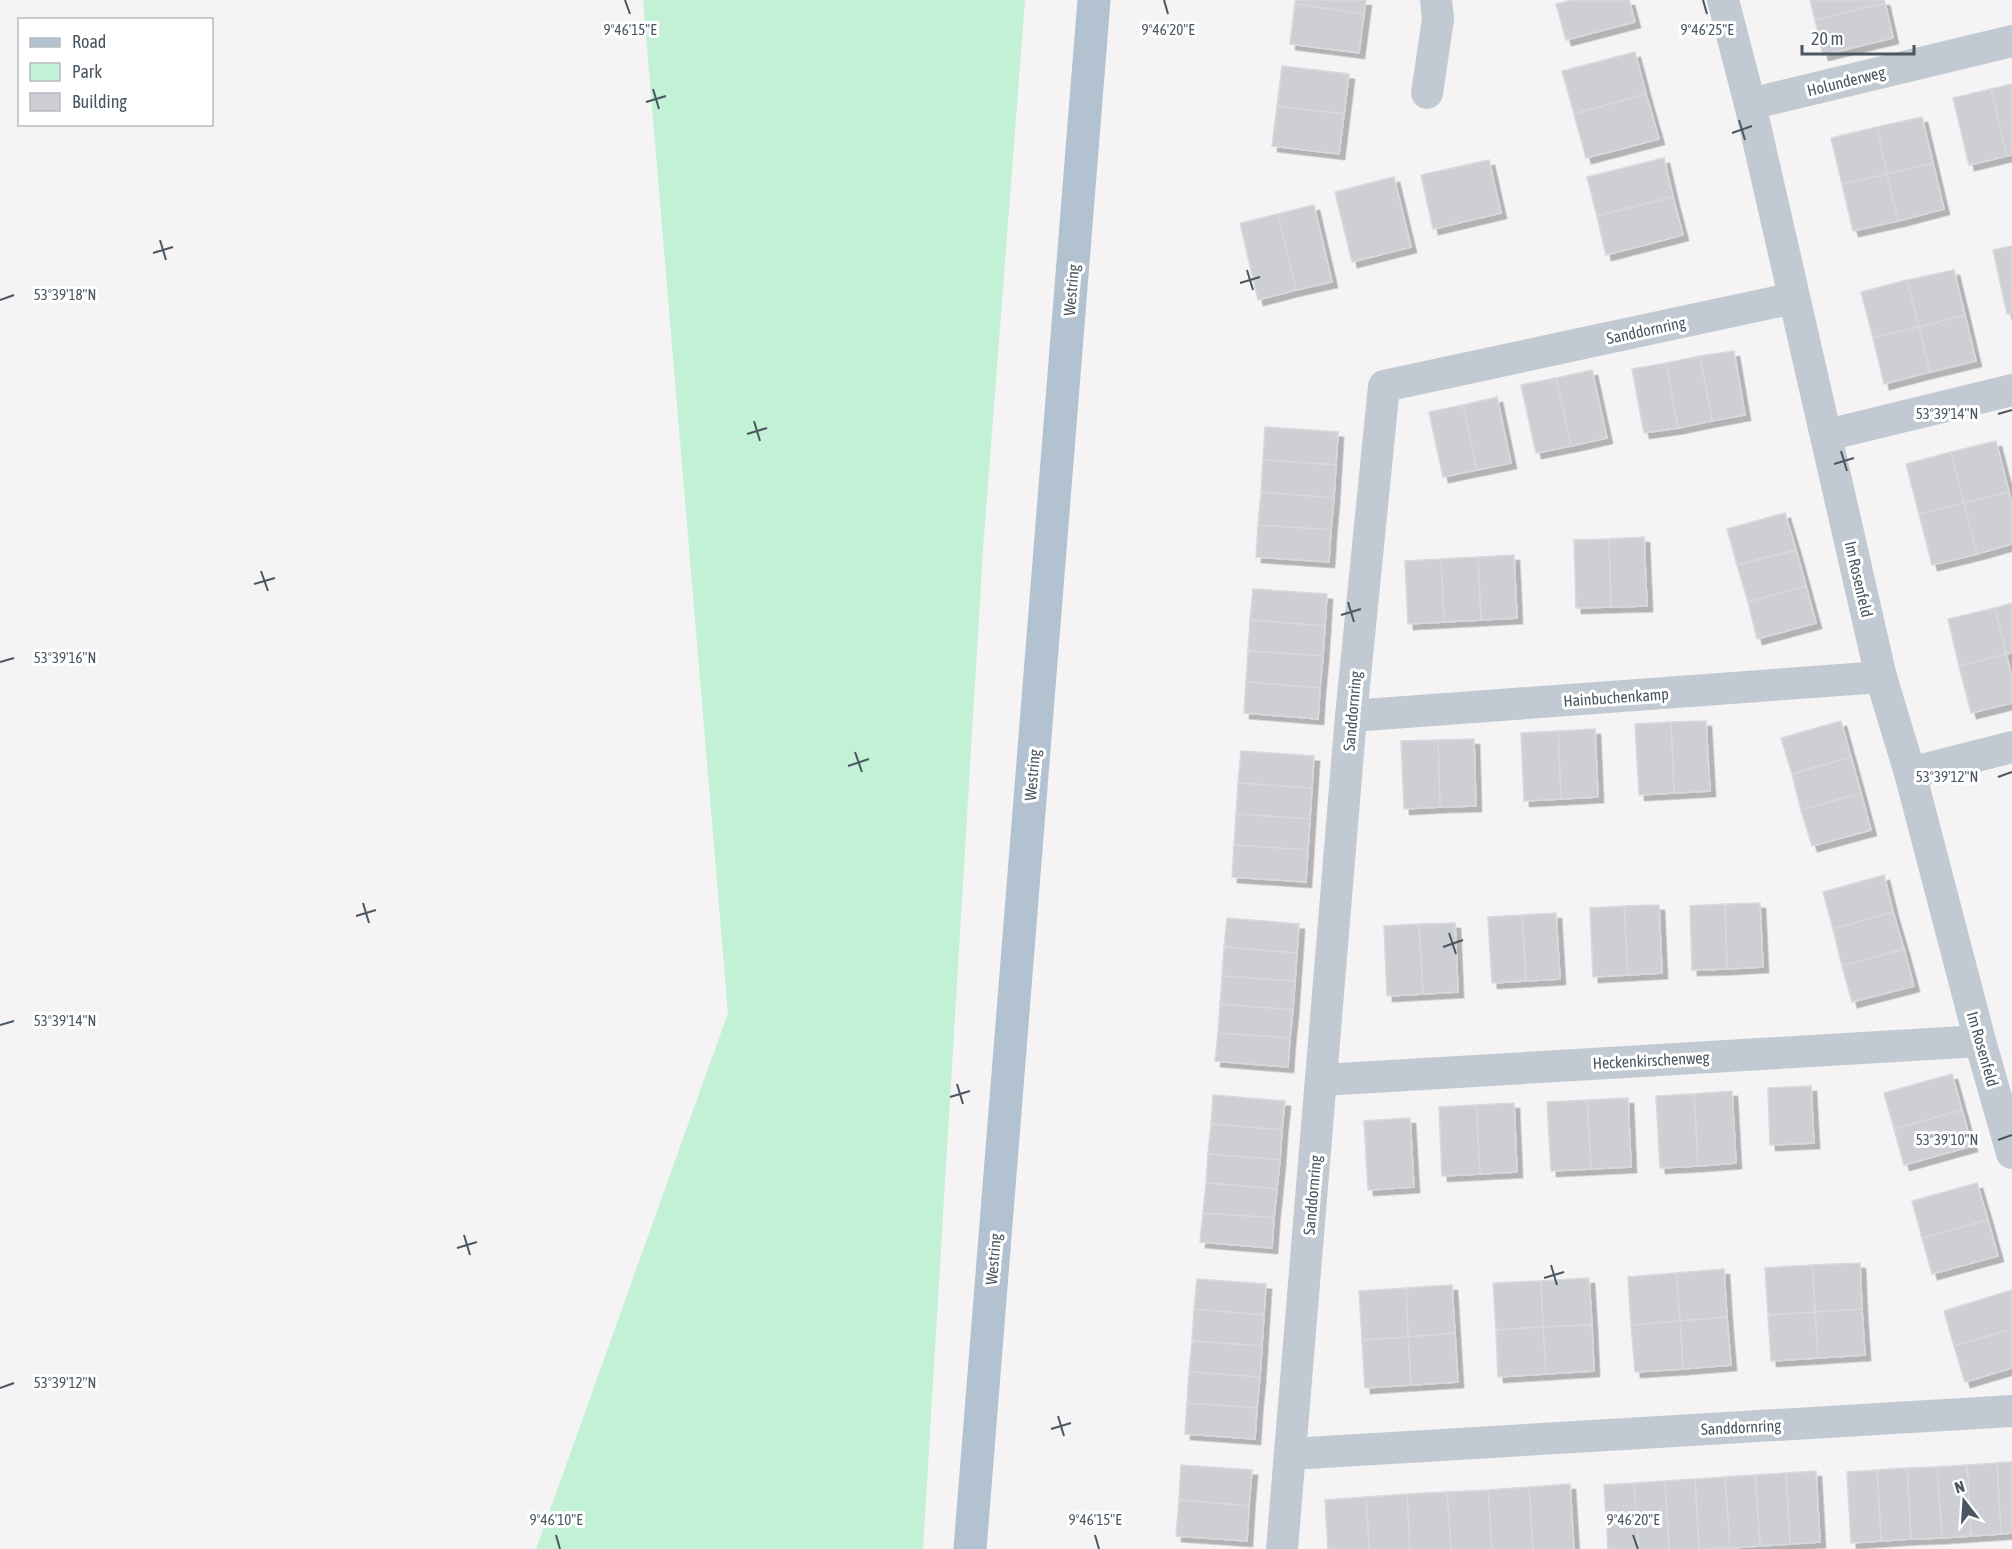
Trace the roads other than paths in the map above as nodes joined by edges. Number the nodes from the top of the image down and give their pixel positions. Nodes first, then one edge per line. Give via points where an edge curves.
1 (1094, 0) edge
2 (1436, 0) edge
3 (1723, 0) edge
4 (2012, 41) edge
5 (1426, 93) dead end
6 (1750, 104) junction
7 (1794, 297) junction
8 (2012, 390) edge
9 (1827, 435) junction
10 (1881, 677) junction
11 (1351, 716) junction
12 (2012, 747) edge
13 (1910, 773) junction
14 (1980, 1041) junction
15 (1322, 1080) junction
16 (2004, 1096) edge
17 (2012, 1153) edge
18 (2012, 1411) edge
19 (1290, 1454) junction
20 (970, 1549) edge
21 (1282, 1549) edge

1 - 20 main road, Westring
2 - 5 street via 1437,19
3 - 6 street, Im Rosenfeld
4 - 6 street, Holunderweg
6 - 7 street, Im Rosenfeld
7 - 9 street, Im Rosenfeld
7 - 11 street, Sanddornring via 1384,386
8 - 9 street
9 - 10 street, Im Rosenfeld
10 - 11 street, Hainbuchenkamp
10 - 13 street, Im Rosenfeld
11 - 15 street, Sanddornring
12 - 13 street
13 - 14 street, Im Rosenfeld
14 - 15 street, Heckenkirschenweg
14 - 16 street, Im Rosenfeld
15 - 19 street, Sanddornring
16 - 17 street, Im Rosenfeld
18 - 19 street, Sanddornring
19 - 21 street, Sanddornring

